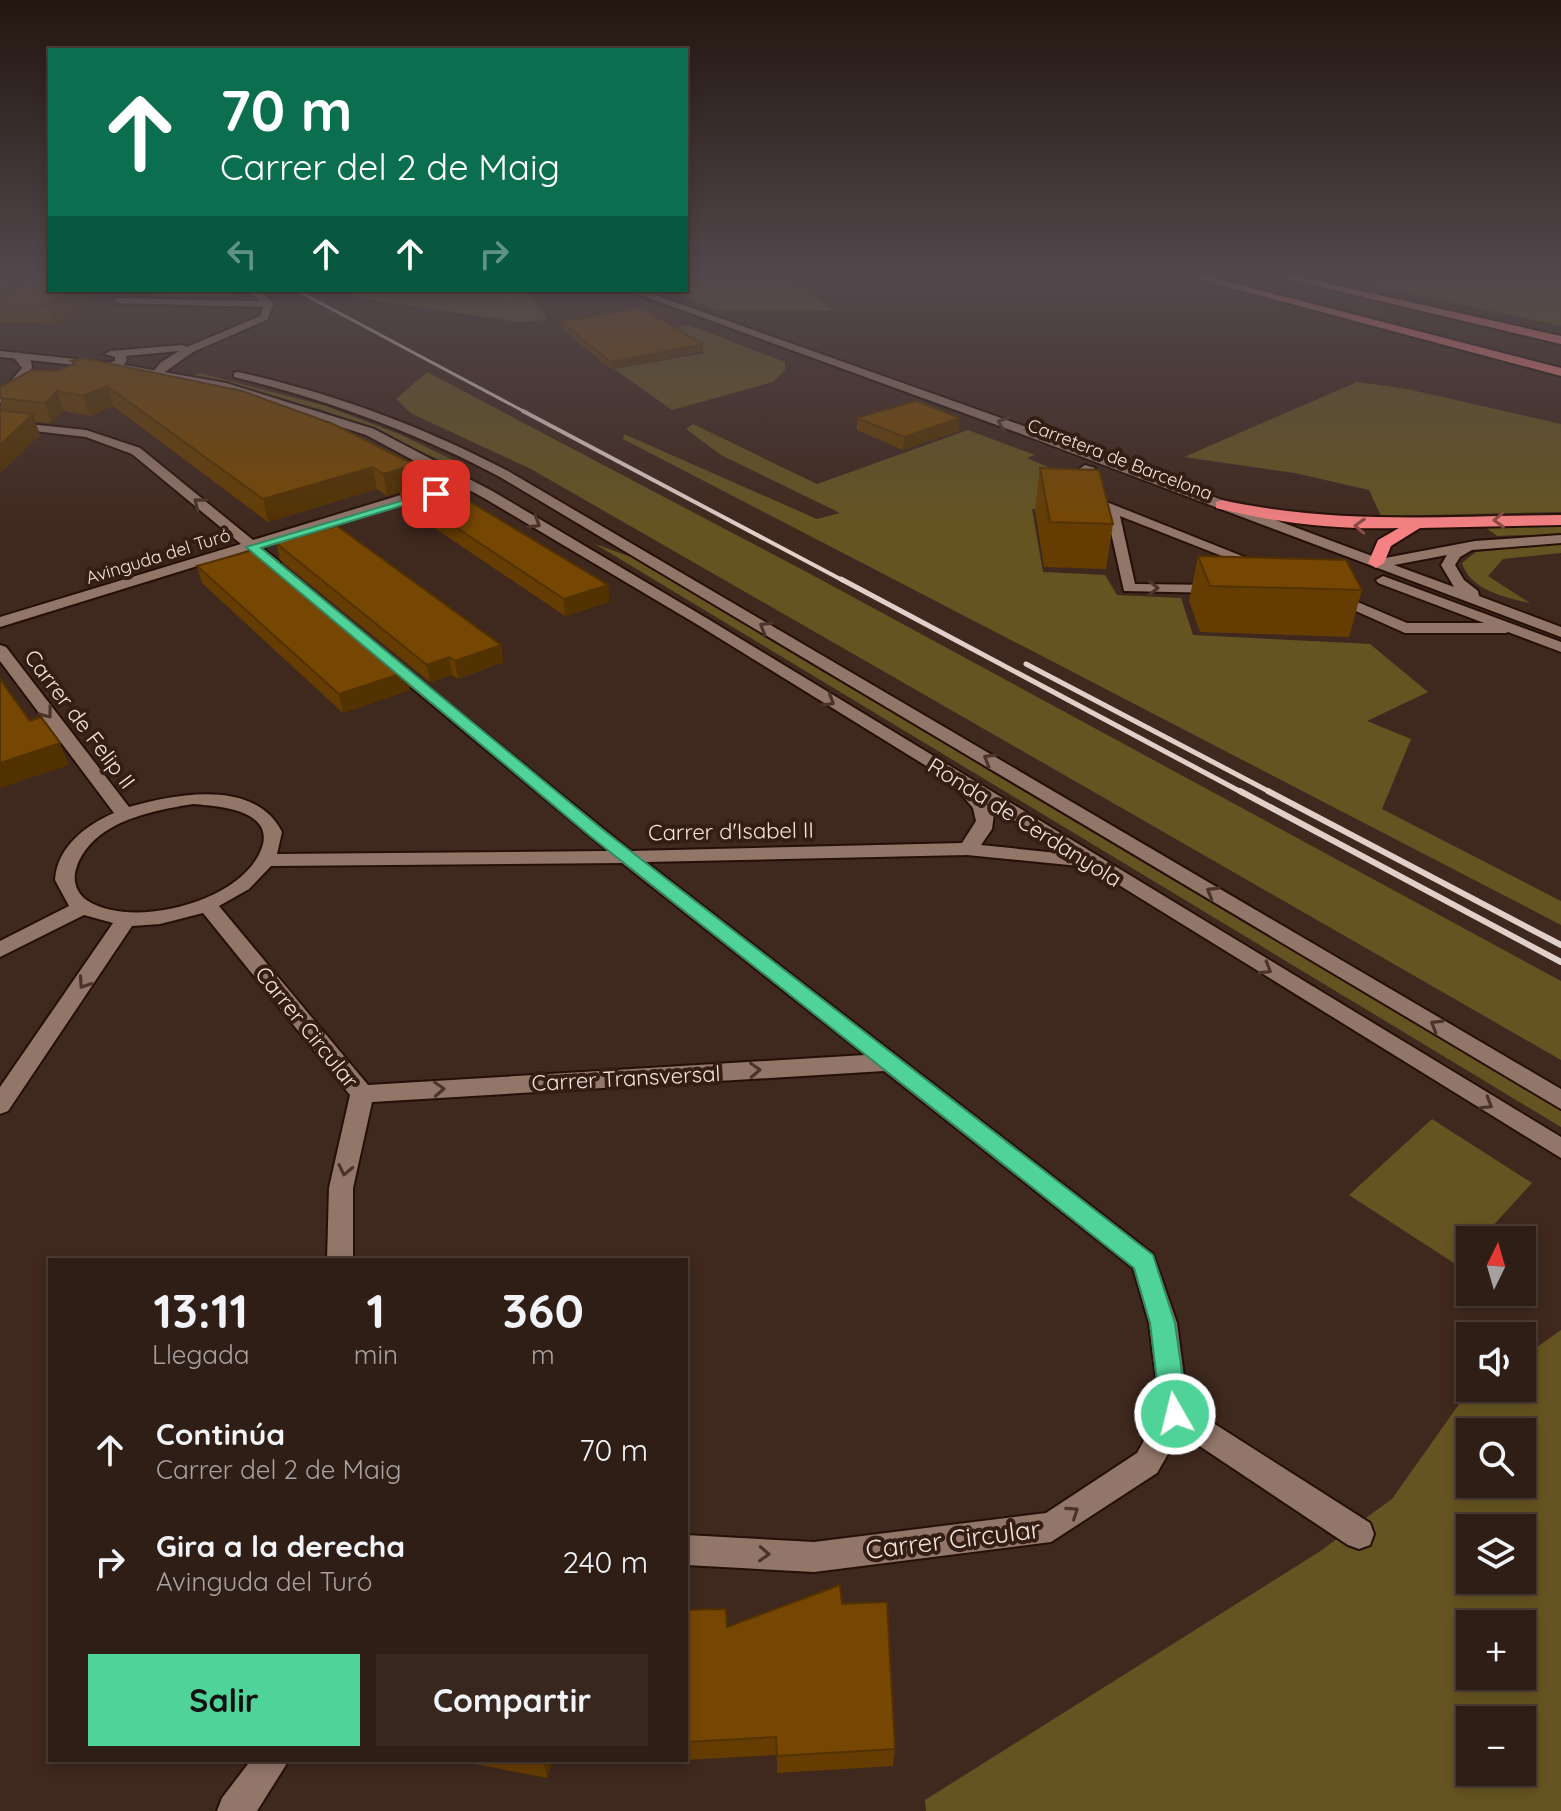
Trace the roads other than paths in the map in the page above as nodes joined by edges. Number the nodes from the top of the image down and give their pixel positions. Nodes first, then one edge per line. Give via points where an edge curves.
1 (25, 362) edge
2 (104, 362) edge
3 (133, 362) edge
4 (171, 362) edge
5 (807, 362) edge
6 (821, 362) edge
7 (835, 362) edge
8 (1521, 362) edge
9 (162, 367) junction
10 (829, 370) junction
11 (1561, 372) edge
12 (68, 375) edge
13 (899, 385) junction
14 (25, 390) edge
15 (0, 403) edge
16 (386, 420) junction
17 (0, 424) edge
18 (370, 432) junction
19 (1089, 468) junction
20 (463, 483) junction
21 (428, 494) junction
22 (489, 495) junction
23 (1222, 505) junction
24 (1112, 508) junction
25 (1561, 520) edge
26 (1438, 523) junction
27 (1251, 529) junction
28 (1561, 539) edge
29 (1475, 545) junction
30 (252, 547) junction
31 (640, 553) junction
32 (1376, 563) junction
33 (1279, 573) edge
34 (293, 580) edge
35 (1241, 589) edge
36 (1321, 589) edge
37 (1505, 611) junction
38 (0, 622) edge
39 (1506, 628) junction
40 (1561, 632) edge
41 (1561, 647) edge
42 (0, 650) edge
43 (378, 651) edge
44 (959, 781) junction
45 (125, 815) junction
46 (967, 849) junction
47 (628, 857) junction
48 (267, 860) junction
49 (1089, 861) junction
50 (207, 904) junction
51 (83, 907) junction
52 (127, 918) junction
53 (0, 950) edge
54 (891, 1062) junction
55 (1503, 1065) junction
56 (1561, 1088) edge
57 (362, 1094) junction
58 (1561, 1100) edge
59 (0, 1105) edge
60 (1561, 1149) edge
61 (340, 1258) edge
62 (1175, 1414) junction
63 (1359, 1534) dead end
64 (688, 1550) edge
65 (271, 1762) edge
66 (235, 1811) edge

1 - 15 street via 27,368
2 - 12 street
3 - 9 street, Ronda de Cerdanyola
4 - 9 street
5 - 10 street, Carretera de Barcelona
6 - 10 street
7 - 13 street, Carretera de Barcelona
8 - 11 highway
9 - 16 street, Ronda de Cerdanyola via 247,377
9 - 18 street, Ronda de Cerdanyola
10 - 13 street
10 - 19 street, Carretera de Barcelona
23 -> 13 street, Carretera de Barcelona
14 - 15 street
16 - 20 street, Ronda de Cerdanyola via 473,469
16 - 31 street, Ronda de Cerdanyola via 457,448
30 -> 17 street via 122,443 54,427
18 - 20 street, Ronda de Cerdanyola
18 - 21 street, Ronda de Cerdanyola via 368,443 428,470 435,482
19 - 24 street via 1071,479 1073,493
19 - 27 street, Carretera de Barcelona
20 - 21 street, Avinguda del Turó
20 - 22 street, Ronda de Cerdanyola
20 - 31 street, Ronda de Cerdanyola via 502,484 601,542
21 - 22 street
21 - 30 street, Avinguda del Turó
22 -> 44 street, Ronda de Cerdanyola
26 -> 23 highway via 1317,523
23 - 32 street, Carretera de Barcelona
24 - 33 street
24 -> 35 street via 1129,588
25 -> 26 highway
26 - 32 highway via 1389,538
27 - 32 street
27 - 39 street, Carretera de Barcelona
28 - 29 street
29 - 32 street
29 - 37 street via 1454,554 1449,571 1466,590
30 - 34 street
30 - 38 street, Avinguda del Turó
55 -> 31 street, Ronda de Cerdanyola
32 - 37 street, Carretera de Barcelona
32 - 41 street via 1396,577 1486,610
36 - 39 street via 1405,628
37 - 40 street, Carretera de Barcelona
39 - 41 street, Carretera de Barcelona
42 -> 45 street, Carrer de Felip II
43 - 47 street
44 - 46 street via 986,812 982,834
44 - 49 street, Ronda de Cerdanyola
45 - 48 street via 193,799 225,801 250,809 267,822 273,839
45 - 51 street via 81,844 68,861 66,886
46 - 47 street, Carrer d'Isabel II
46 - 49 street, Carrer d'Isabel II
47 - 48 street, Carrer d'Isabel II
47 - 54 street
48 - 50 street via 234,892
49 -> 60 street, Ronda de Cerdanyola
50 - 52 street
50 - 57 street, Carrer Circular
51 - 52 street
51 - 53 street
52 -> 59 street
57 -> 54 street, Carrer Transversal
54 - 62 street via 1144,1262 1163,1323
55 - 56 street, Ronda de Cerdanyola
55 - 58 street, Ronda de Cerdanyola
57 -> 61 street, Carrer Circular via 341,1188
62 - 63 street
64 -> 62 street, Carrer Circular via 814,1557 1051,1527 1147,1463
65 - 66 street

